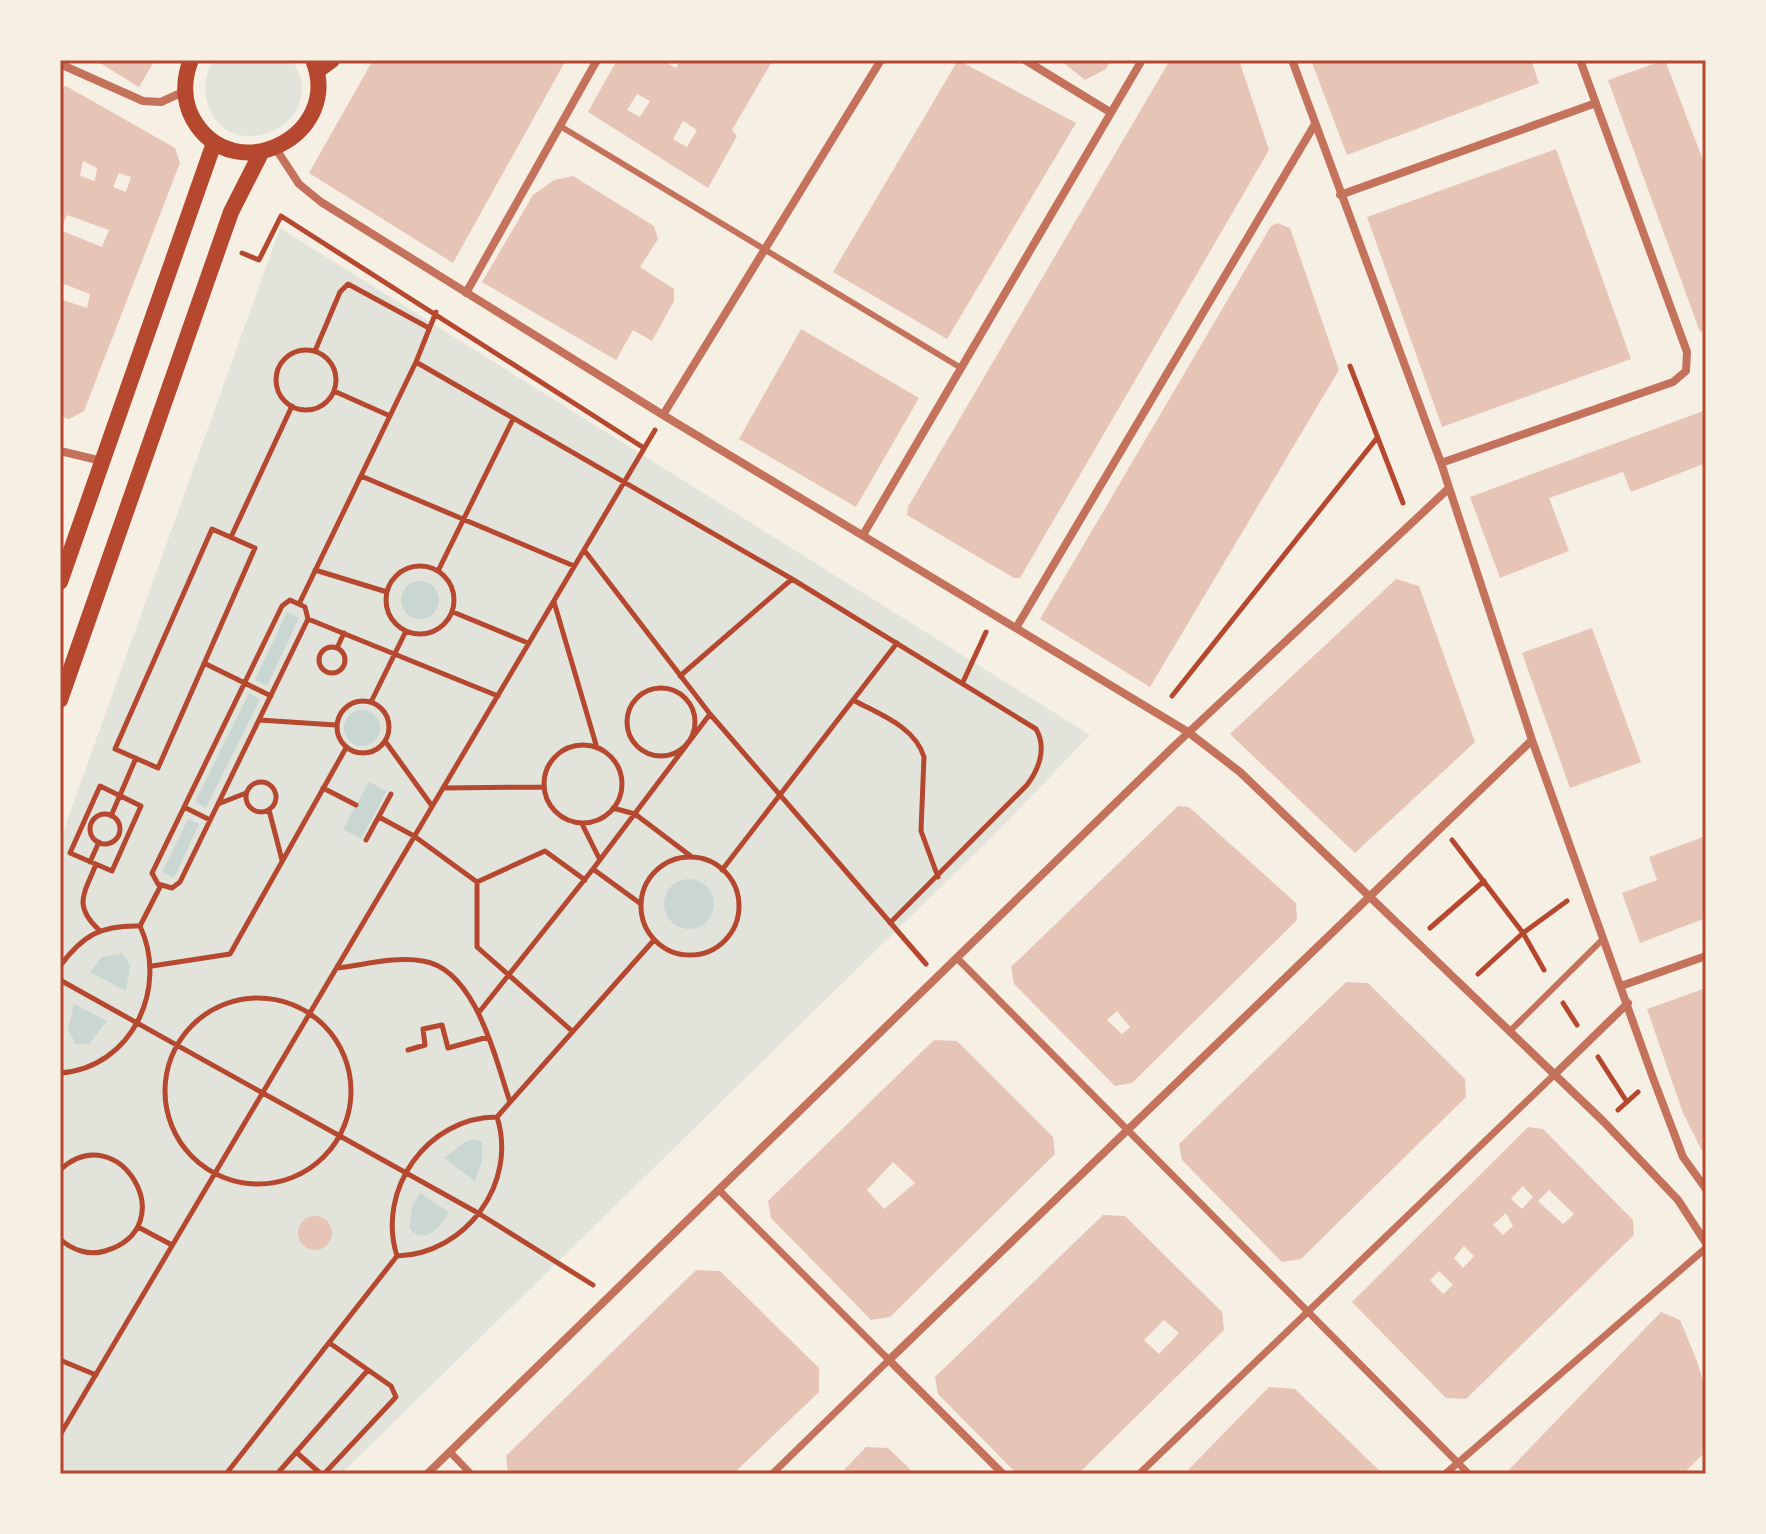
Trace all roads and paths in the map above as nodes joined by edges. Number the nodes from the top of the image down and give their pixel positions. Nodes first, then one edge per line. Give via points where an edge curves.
1 (191, 60) edge
2 (332, 60) edge
3 (597, 60) edge
4 (881, 60) edge
5 (1025, 60) edge
6 (1142, 60) edge
7 (1292, 60) edge
8 (1580, 60) edge
9 (60, 64) edge
10 (315, 65) edge
11 (185, 91) junction
12 (1596, 103) junction
13 (1110, 112) junction
14 (1315, 124) junction
15 (560, 126) junction
16 (214, 143) junction
17 (268, 151) junction
18 (1340, 195) junction
19 (220, 243) junction
20 (765, 250) junction
21 (466, 293) junction
22 (436, 312) junction
23 (429, 328) junction
24 (315, 351) junction
25 (416, 362) junction
26 (1350, 366) dead end
27 (961, 368) junction
28 (334, 391) junction
29 (292, 406) junction
30 (663, 415) junction
31 (390, 416) junction
32 (513, 419) junction
33 (1377, 438) junction
34 (644, 448) junction
35 (60, 451) edge
36 (102, 461) junction
37 (1441, 463) junction
38 (361, 476) junction
39 (623, 484) junction
40 (1449, 488) junction
41 (464, 518) junction
42 (1411, 524) junction
43 (863, 535) junction
44 (231, 537) junction
45 (584, 550) junction
46 (574, 566) junction
47 (315, 570) junction
48 (438, 571) junction
49 (792, 579) junction
50 (60, 582) edge
51 (387, 592) junction
52 (554, 601) junction
53 (300, 602) junction
54 (453, 612) junction
55 (308, 619) junction
56 (990, 625) dead end
57 (1016, 628) junction
58 (406, 631) junction
59 (344, 633) junction
60 (528, 643) junction
61 (897, 643) junction
62 (337, 648) junction
63 (394, 653) junction
64 (204, 663) junction
65 (680, 676) junction
66 (963, 682) junction
67 (245, 683) junction
68 (271, 696) junction
69 (498, 696) junction
70 (1172, 696) dead end
71 (60, 700) edge
72 (855, 701) junction
73 (370, 702) junction
74 (710, 714) junction
75 (259, 720) junction
76 (336, 725) junction
77 (1188, 732) junction
78 (1532, 740) junction
79 (385, 741) junction
80 (687, 744) junction
81 (346, 748) junction
82 (597, 748) junction
83 (136, 758) junction
84 (544, 787) junction
85 (323, 788) junction
86 (443, 788) junction
87 (246, 793) junction
88 (391, 794) dead end
89 (121, 796) junction
90 (779, 796) junction
91 (218, 804) junction
92 (356, 805) dead end
93 (432, 806) junction
94 (184, 807) junction
95 (613, 808) junction
96 (269, 810) junction
97 (635, 814) junction
98 (111, 816) junction
99 (379, 817) junction
100 (210, 820) junction
101 (87, 822) junction
102 (582, 824) junction
103 (1442, 827) junction
104 (119, 834) junction
105 (414, 836) junction
106 (127, 838) junction
107 (366, 840) dead end
108 (99, 842) junction
109 (692, 857) junction
110 (283, 860) junction
111 (600, 860) junction
112 (93, 863) junction
113 (593, 869) junction
114 (722, 870) junction
115 (938, 877) junction
116 (585, 880) junction
117 (1484, 881) junction
118 (477, 882) junction
119 (161, 885) junction
120 (1584, 888) junction
121 (1371, 896) junction
122 (641, 904) junction
123 (890, 923) junction
124 (140, 926) junction
125 (99, 930) junction
126 (1523, 933) junction
127 (1603, 939) junction
128 (654, 940) junction
129 (1417, 940) junction
130 (1706, 956) edge
131 (957, 958) junction
132 (60, 966) edge
133 (152, 966) junction
134 (336, 968) junction
135 (510, 975) junction
136 (937, 977) junction
137 (60, 980) edge
138 (1465, 986) junction
139 (1621, 986) junction
140 (1554, 988) junction
141 (1628, 1003) junction
142 (480, 1011) junction
143 (309, 1013) junction
144 (138, 1023) junction
145 (572, 1031) junction
146 (1510, 1031) junction
147 (488, 1037) junction
148 (1588, 1042) junction
149 (178, 1045) junction
150 (408, 1050) dead end
151 (60, 1073) edge
152 (1555, 1074) junction
153 (1653, 1078) junction
154 (263, 1093) junction
155 (510, 1102) junction
156 (1627, 1102) junction
157 (497, 1117) junction
158 (1604, 1122) junction
159 (1128, 1130) junction
160 (340, 1135) junction
161 (60, 1170) edge
162 (406, 1172) junction
163 (214, 1174) junction
164 (1706, 1189) edge
165 (719, 1190) junction
166 (478, 1213) junction
167 (138, 1227) junction
168 (60, 1239) edge
169 (172, 1245) junction
170 (1706, 1246) edge
171 (397, 1256) junction
172 (611, 1296) junction
173 (1308, 1311) junction
174 (331, 1344) junction
175 (60, 1360) edge
176 (889, 1360) junction
177 (368, 1370) junction
178 (96, 1375) junction
179 (60, 1435) edge
180 (296, 1452) junction
181 (450, 1452) junction
182 (1457, 1463) junction
183 (226, 1474) edge
184 (277, 1474) edge
185 (322, 1474) edge
186 (427, 1474) edge
187 (471, 1474) edge
188 (772, 1474) edge
189 (1003, 1474) edge
190 (1139, 1474) edge
191 (1445, 1474) edge
192 (1469, 1474) edge

1 - 11 main road
2 - 10 main road
3 - 15 street
4 - 20 street
5 - 13 street
6 - 13 street
7 - 14 street
8 - 12 street
9 - 11 street via 143,101 161,102
10 - 17 main road via 315,109 293,139
11 - 16 main road via 189,112
12 - 18 street
12 - 37 street via 1687,352 1686,371 1673,382
13 - 27 street
14 - 18 street
14 - 57 street
15 - 20 lane
15 - 21 street
16 - 17 main road via 245,153
16 - 36 main road
17 - 19 main road
17 - 21 street via 321,202
18 - 37 street
19 - 22 path via 259,260 281,216
19 - 71 main road
20 - 27 lane
20 - 30 street
21 - 30 street
22 - 23 path
22 - 34 path
23 - 24 path via 348,284
23 - 25 path
24 - 28 path via 334,370
24 - 29 path via 296,352 278,372 279,391
25 - 31 path
25 - 32 path
26 - 33 path
27 - 43 street
28 - 29 path via 312,409
28 - 31 path
29 - 44 path
30 - 34 path
30 - 43 street
31 - 38 path
32 - 39 path
32 - 41 path
33 - 42 path
33 - 70 path
34 - 39 path
35 - 36 street
36 - 50 main road
37 - 40 street
38 - 41 path
38 - 47 path
39 - 45 path
39 - 49 path
40 - 42 street
40 - 78 street
41 - 46 path
41 - 48 path
42 - 77 street
43 - 57 street
44 - 64 path via 255,548
44 - 83 path via 212,529 115,749
45 - 46 path
45 - 65 path
46 - 52 path
47 - 51 path
47 - 53 path
48 - 51 path via 411,567 392,581
48 - 54 path via 451,585
49 - 61 path
49 - 65 path
51 - 58 path via 389,615
52 - 60 path
52 - 82 path
53 - 55 path
53 - 67 path via 290,600 282,606
54 - 58 path via 435,631
54 - 60 path
55 - 59 path
55 - 68 path
56 - 66 path
57 - 77 street
58 - 63 path
59 - 62 path
59 - 63 path
60 - 69 path
61 - 66 path
61 - 72 path
62 - 62 path via 345,656 342,668 330,673 322,669 320,653
63 - 69 path
63 - 73 path
64 - 67 path
64 - 83 path via 158,768
65 - 74 path
66 - 115 path via 1036,729 1041,758 1027,785
67 - 68 path
67 - 94 path
68 - 75 path
69 - 86 path
72 - 90 path
72 - 115 path via 912,734 921,745 921,831
73 - 76 path via 350,704
73 - 79 path via 387,715
74 - 80 path
74 - 90 path
75 - 76 path
75 - 91 path
76 - 81 path
77 - 121 street via 1240,772
77 - 131 street
78 - 103 street
78 - 120 street
79 - 81 path via 371,753
79 - 93 path
80 - 80 path via 695,724 680,695 660,688 632,704 627,715 630,736 645,753 667,756
80 - 97 path
81 - 85 path
82 - 84 path via 581,745 558,754 545,774
82 - 95 path via 619,770 622,783
83 - 89 path
84 - 86 path
84 - 102 path via 554,810
85 - 92 path
85 - 110 path
86 - 93 path
87 - 91 path
87 - 96 path via 254,810
87 - 96 path via 256,782 271,784 277,798
88 - 99 path
89 - 98 path
89 - 101 path via 100,786
89 - 106 path via 141,806
90 - 114 path
90 - 123 path
91 - 100 path
93 - 105 path
94 - 100 path
94 - 119 path via 152,873
95 - 97 path
95 - 102 path
96 - 110 path
97 - 109 path
97 - 111 path
98 - 101 path
98 - 104 path via 120,826
99 - 105 path
99 - 107 path
100 - 119 path via 180,882 172,888
101 - 108 path
101 - 112 path via 70,853
102 - 111 path
103 - 117 path
103 - 121 street
104 - 106 path
104 - 108 path via 110,843
105 - 118 path
105 - 134 path
106 - 112 path via 112,871
108 - 112 path
109 - 114 path
109 - 122 path via 671,860 653,874
110 - 133 path via 230,954
111 - 113 path
112 - 125 path via 81,902 85,916
113 - 116 path
113 - 122 path
114 - 128 path via 739,900 738,916 721,944 692,955 676,953
115 - 123 path
116 - 118 path via 545,851
116 - 135 path
117 - 126 path
117 - 129 path
118 - 135 path via 477,947
119 - 124 path
120 - 126 path
120 - 127 street
121 - 129 street
121 - 159 street
122 - 128 path
123 - 136 path
124 - 125 path
124 - 133 path
125 - 132 path
126 - 138 path
126 - 140 path
127 - 139 street
127 - 140 lane
128 - 145 path
129 - 138 street
130 - 139 street
131 - 136 street
131 - 159 street
133 - 144 path
134 - 142 path via 412,960 433,963
134 - 143 path
135 - 142 path
135 - 145 path
136 - 165 street
137 - 144 path
138 - 146 street
139 - 141 street
140 - 146 lane
140 - 148 path
141 - 148 street
141 - 153 street
142 - 147 path
143 - 149 path via 265,998 234,1000 206,1013
143 - 154 path
143 - 160 path via 340,1045 351,1074 351,1105
144 - 149 path
144 - 151 path via 110,1055 90,1068
145 - 155 path
146 - 152 street
147 - 150 path via 448,1048 442,1025 423,1029 425,1045
147 - 155 path
148 - 152 street
148 - 156 path
149 - 154 path
149 - 163 path via 169,1061 165,1092 170,1122 184,1149
152 - 158 street
152 - 173 street
153 - 156 path
153 - 164 street via 1683,1157
154 - 160 path
154 - 163 path
155 - 157 path
156 - 158 path
157 - 162 path via 463,1121 447,1129 428,1143
157 - 166 path via 503,1158 499,1178
158 - 170 street via 1678,1200
159 - 173 street
159 - 176 street
160 - 162 path
160 - 163 path via 322,1159 296,1176 266,1184
161 - 167 path via 96,1156 124,1166 141,1192
162 - 166 path
162 - 171 path via 390,1215
163 - 169 path
165 - 172 street
165 - 176 street
166 - 171 path via 449,1243 431,1252
166 - 172 path
167 - 168 path via 115,1248 99,1253 82,1252
167 - 169 path
169 - 178 path
170 - 182 street
171 - 174 path
172 - 181 street
173 - 182 street
173 - 190 street
174 - 177 path
174 - 183 path
175 - 178 path
176 - 188 street
176 - 189 street
177 - 180 path
177 - 185 path via 391,1386 396,1397
178 - 179 path
180 - 184 path
180 - 185 path
181 - 186 street
181 - 187 street
182 - 191 street
182 - 192 street

